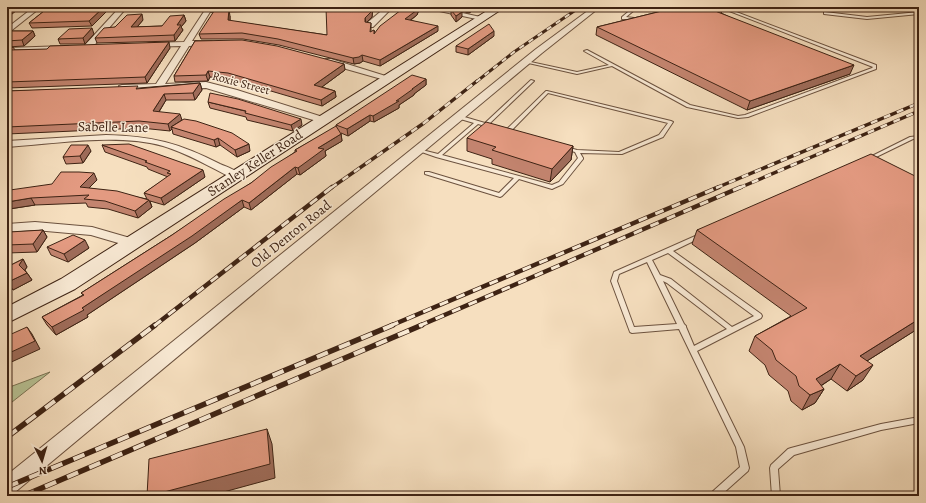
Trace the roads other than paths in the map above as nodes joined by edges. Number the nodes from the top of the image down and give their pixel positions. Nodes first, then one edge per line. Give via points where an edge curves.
1 (38, 7) edge
2 (124, 7) edge
3 (314, 7) edge
4 (390, 7) edge
5 (424, 7) edge
6 (500, 7) edge
7 (597, 7) edge
8 (636, 7) edge
9 (720, 7) edge
10 (753, 7) edge
11 (209, 9) edge
12 (727, 10) junction
13 (825, 13) dead end
14 (919, 13) edge
15 (481, 18) junction
16 (637, 18) edge
17 (370, 25) edge
18 (7, 32) edge
19 (221, 42) edge
20 (186, 44) junction
21 (141, 45) edge
22 (81, 47) junction
23 (103, 47) edge
24 (7, 50) edge
25 (586, 51) dead end
26 (323, 60) edge
27 (526, 62) junction
28 (613, 65) junction
29 (388, 78) junction
30 (532, 81) dead end
31 (159, 86) junction
32 (111, 88) edge
33 (459, 117) junction
34 (323, 120) junction
35 (477, 122) junction
36 (485, 125) junction
37 (497, 128) edge
38 (502, 130) edge
39 (508, 131) junction
40 (516, 134) edge
41 (919, 137) edge
42 (7, 144) edge
43 (562, 147) edge
44 (418, 150) junction
45 (577, 151) junction
46 (438, 156) junction
47 (862, 161) edge
48 (427, 173) dead end
49 (236, 176) junction
50 (517, 178) junction
51 (7, 228) edge
52 (710, 231) edge
53 (132, 243) junction
54 (668, 250) junction
55 (649, 259) junction
56 (659, 277) junction
57 (7, 316) edge
58 (683, 326) junction
59 (732, 330) junction
60 (694, 349) junction
61 (919, 420) edge
62 (7, 488) edge
63 (714, 496) edge
64 (776, 496) edge

1 - 18 street
2 - 22 street
3 - 11 street
4 - 17 street
5 - 15 street
6 - 15 street, Stanley Keller Road
7 - 27 street, Old Denton Road
8 - 16 lane via 623,18
9 - 12 lane
10 - 12 lane
11 - 20 street
12 - 28 lane via 875,66 874,69 738,117 689,106
13 - 14 lane via 867,18
15 - 29 street, Stanley Keller Road
19 - 20 street
20 - 21 street
20 - 31 street
22 - 23 street
22 - 24 street
25 - 28 lane
26 - 29 street
27 - 28 lane via 577,72
27 - 33 street, Old Denton Road
29 - 34 street, Stanley Keller Road
30 - 36 lane
31 - 32 street, Roxie Street
31 - 34 street, Roxie Street via 206,85
33 - 35 lane
33 - 44 street, Old Denton Road
34 - 49 street, Stanley Keller Road
35 - 36 lane
35 - 46 lane
36 - 37 lane
38 - 39 lane
39 - 40 lane
39 - 45 lane via 547,92 670,122 660,136 620,153
41 - 47 lane
42 - 49 street, Sabelle Lane via 116,138 144,140 170,146 201,158
43 - 45 lane
44 - 46 lane
44 - 62 street, Old Denton Road
45 - 50 lane via 581,158 561,183 552,187
46 - 50 lane
48 - 50 lane via 500,195
49 - 53 street, Stanley Keller Road
51 - 53 street via 35,226 92,231
52 - 54 lane
53 - 57 street, Stanley Keller Road via 68,284
54 - 55 lane
54 - 59 lane via 759,316
55 - 56 lane
55 - 58 lane via 616,273 614,281 632,330
56 - 58 lane
56 - 59 lane via 669,280
58 - 60 lane
59 - 60 lane
60 - 63 lane via 740,447 745,468
61 - 64 lane via 881,427 791,452 774,468

